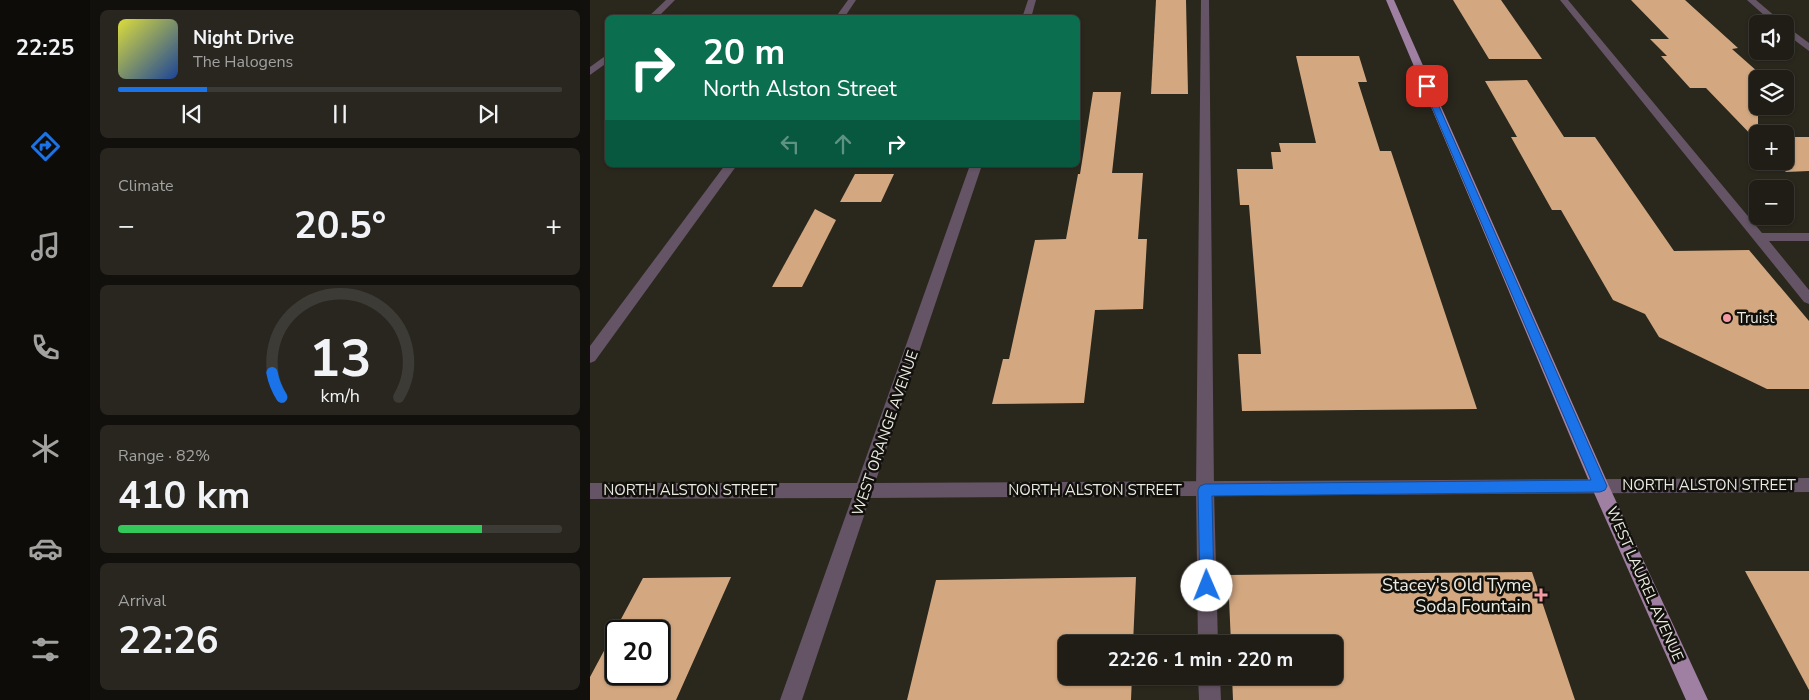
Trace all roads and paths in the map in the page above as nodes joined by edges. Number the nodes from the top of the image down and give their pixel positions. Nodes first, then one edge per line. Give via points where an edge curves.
1 (671, 0) edge
2 (852, 0) edge
3 (1032, 0) edge
4 (1205, 0) edge
5 (1390, 0) edge
6 (1564, 0) edge
7 (1751, 0) edge
8 (654, 15) edge
9 (841, 15) edge
10 (1027, 15) edge
11 (1769, 15) edge
12 (1794, 36) edge
13 (1809, 48) edge
14 (605, 60) edge
15 (590, 72) edge
16 (730, 167) edge
17 (975, 167) edge
18 (1758, 237) junction
19 (1809, 237) edge
20 (1809, 299) edge
21 (590, 357) edge
22 (1809, 485) edge
23 (1600, 486) junction
24 (866, 490) junction
25 (1205, 490) junction
26 (590, 491) edge
27 (1208, 635) edge
28 (1209, 685) edge
29 (791, 700) edge
30 (1210, 700) edge
31 (1697, 700) edge

1 - 8 street
2 - 9 street
3 - 10 street
4 - 25 street
5 - 23 main road, WEST LAUREL AVENUE
6 - 18 street
7 - 11 street
12 - 13 street
14 - 15 street
16 - 21 street
17 - 24 street, WEST ORANGE AVENUE
18 - 19 street
18 - 20 street
22 - 23 street, NORTH ALSTON STREET
23 - 25 street, NORTH ALSTON STREET
23 - 31 main road, WEST LAUREL AVENUE
24 - 25 street, NORTH ALSTON STREET
24 - 26 street, NORTH ALSTON STREET
24 - 29 street, WEST ORANGE AVENUE
25 - 27 street
28 - 30 street

